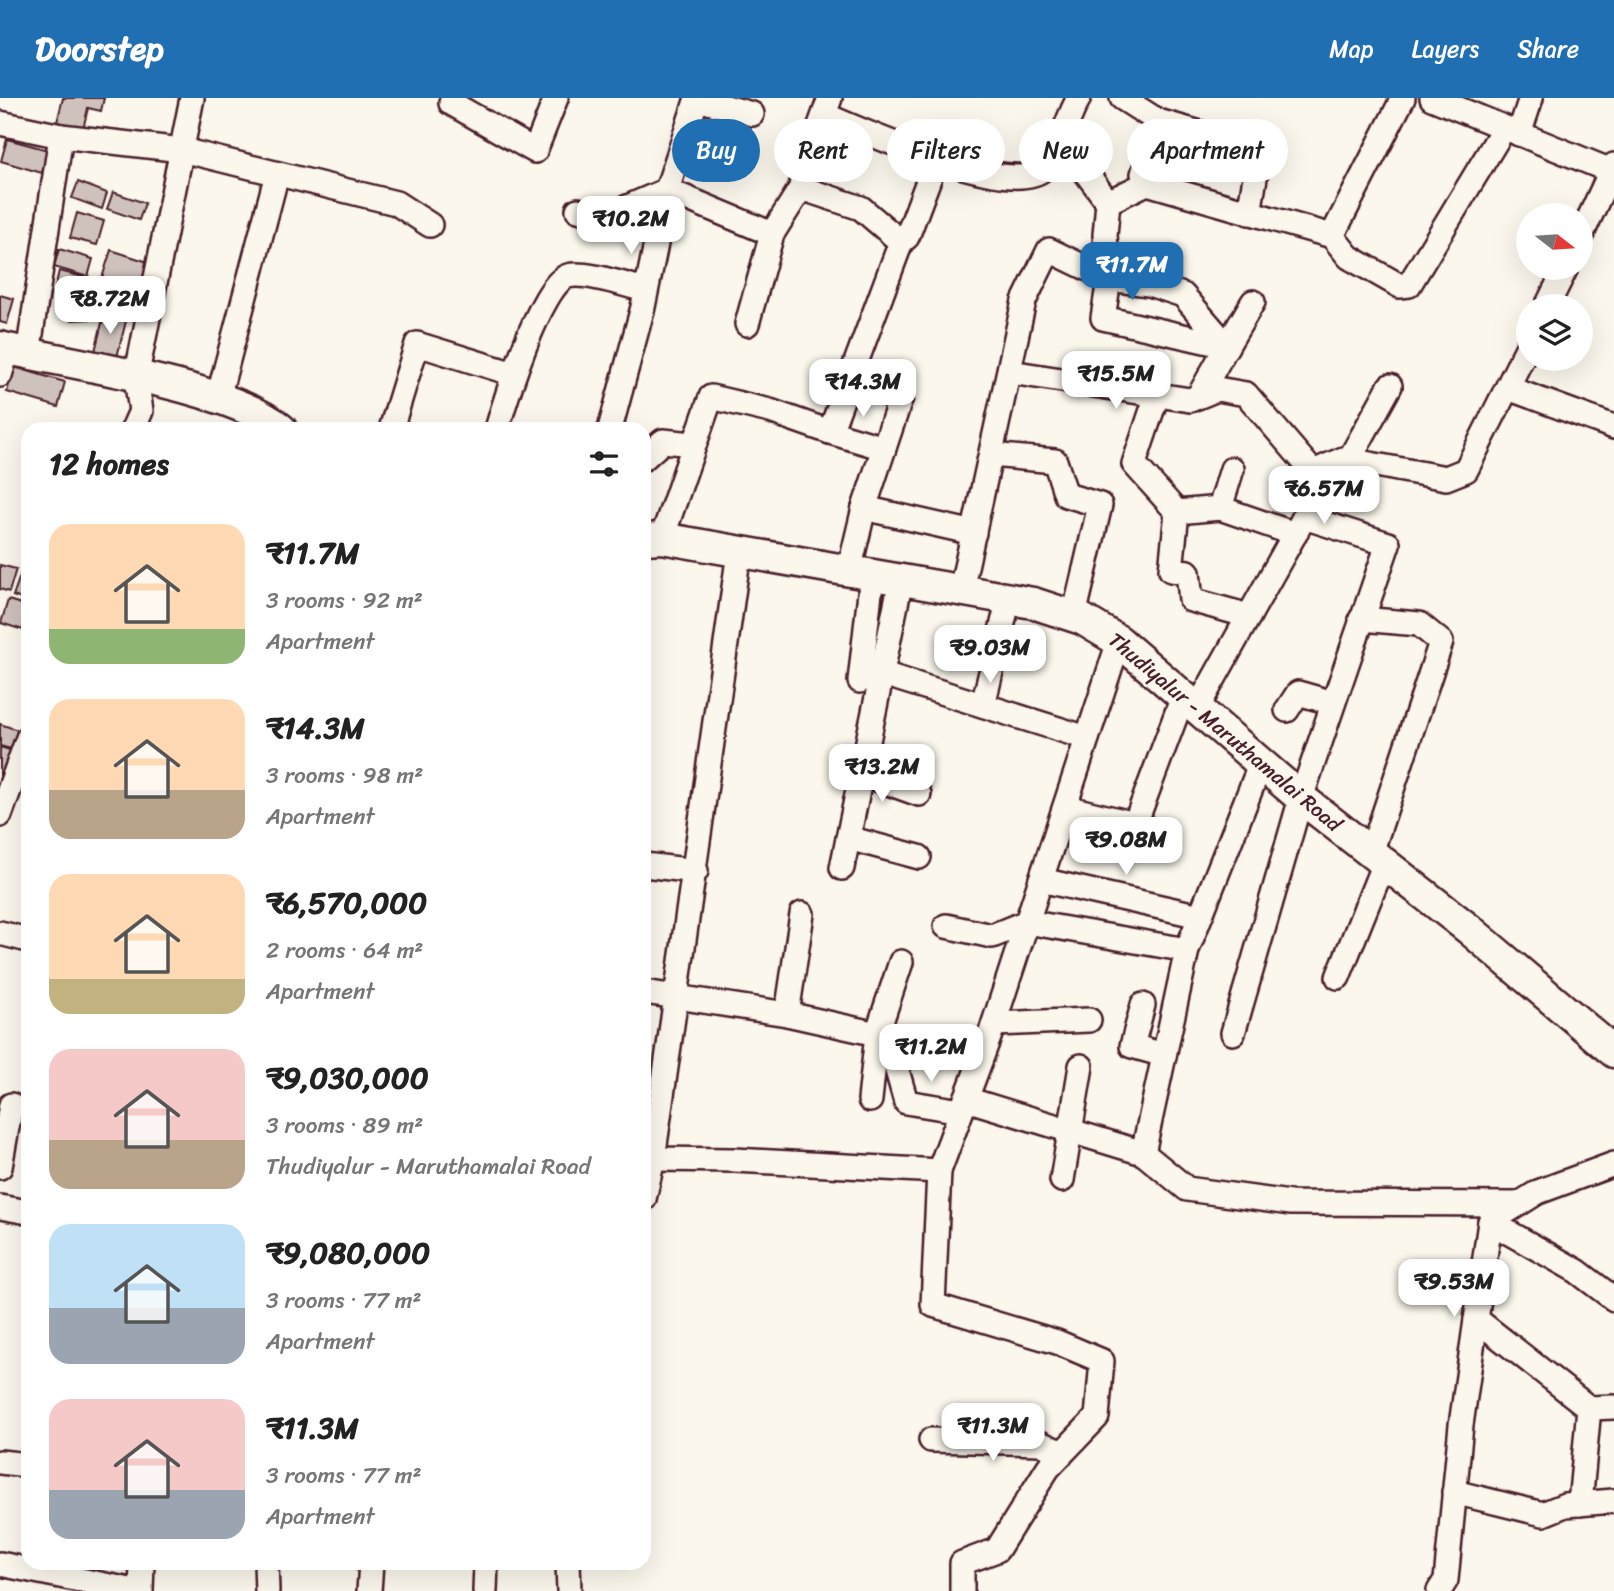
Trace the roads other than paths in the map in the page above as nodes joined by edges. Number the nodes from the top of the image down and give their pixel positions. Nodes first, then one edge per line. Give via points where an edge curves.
1 (192, 98) edge
2 (556, 98) edge
3 (1079, 98) edge
4 (1122, 98) edge
5 (1403, 98) edge
6 (1432, 98) edge
7 (1531, 98) edge
8 (697, 99) edge
9 (446, 100) edge
10 (827, 107) edge
11 (752, 114) dead end
12 (1069, 119) edge
13 (1155, 119) edge
14 (0, 123) edge
15 (1512, 131) junction
16 (61, 136) junction
17 (887, 136) edge
18 (182, 150) junction
19 (1613, 168) edge
20 (277, 174) junction
21 (928, 182) edge
22 (1093, 182) edge
23 (1255, 182) edge
24 (1147, 183) joint
25 (801, 188) junction
26 (667, 190) junction
27 (1108, 202) junction
28 (578, 210) dead end
29 (1593, 210) edge
30 (1249, 213) junction
31 (430, 225) dead end
32 (772, 234) junction
33 (1332, 236) junction
34 (901, 242) junction
35 (1109, 279) junction
36 (646, 290) junction
37 (1254, 302) dead end
38 (747, 324) dead end
39 (1227, 346) junction
40 (9, 356) edge
41 (1516, 371) edge
42 (1010, 372) junction
43 (514, 374) junction
44 (136, 377) junction
45 (1390, 386) dead end
46 (1508, 388) junction
47 (1200, 394) junction
48 (1157, 395) junction
49 (901, 397) dead end
50 (218, 398) junction
51 (136, 422) edge
52 (266, 422) edge
53 (393, 422) edge
54 (499, 422) edge
55 (612, 422) edge
56 (1614, 427) edge
57 (830, 432) junction
58 (693, 444) junction
59 (884, 448) junction
60 (651, 451) edge
61 (991, 455) junction
62 (1349, 460) junction
63 (1232, 469) dead end
64 (1313, 472) junction
65 (864, 508) junction
66 (1220, 508) junction
67 (1177, 512) junction
68 (1299, 526) junction
69 (974, 533) junction
70 (653, 539) edge
71 (739, 552) junction
72 (874, 575) junction
73 (961, 590) junction
74 (1009, 598) junction
75 (1074, 616) junction
76 (1249, 616) junction
77 (1362, 619) junction
78 (1119, 641) junction
79 (870, 677) junction
80 (1191, 701) junction
81 (1333, 703) junction
82 (983, 705) junction
83 (1287, 710) dead end
84 (1087, 738) junction
85 (21, 757) edge
86 (1261, 763) junction
87 (860, 773) junction
88 (919, 794) dead end
89 (1301, 798) junction
90 (1065, 807) junction
91 (0, 815) edge
92 (848, 838) junction
93 (919, 857) dead end
94 (1377, 858) junction
95 (651, 866) edge
96 (842, 868) dead end
97 (696, 871) junction
98 (1041, 880) junction
99 (802, 915) dead end
100 (1200, 916) junction
101 (1027, 922) junction
102 (946, 926) dead end
103 (0, 933) edge
104 (21, 938) edge
105 (1186, 950) junction
106 (901, 962) dead end
107 (1338, 977) dead end
108 (651, 993) edge
109 (677, 998) junction
110 (1143, 1005) dead end
111 (787, 1014) junction
112 (1089, 1020) dead end
113 (994, 1024) junction
114 (1233, 1033) dead end
115 (877, 1034) junction
116 (1614, 1052) edge
117 (1164, 1055) junction
118 (895, 1063) dead end
119 (1082, 1066) dead end
120 (870, 1100) dead end
121 (11, 1105) dead end
122 (964, 1105) junction
123 (1070, 1131) junction
124 (651, 1148) edge
125 (1143, 1153) junction
126 (651, 1159) edge
127 (1614, 1164) edge
128 (0, 1167) edge
129 (939, 1171) junction
130 (1062, 1180) dead end
131 (1518, 1204) junction
132 (0, 1207) edge
133 (21, 1211) edge
134 (1490, 1222) junction
135 (1614, 1299) edge
136 (1476, 1319) junction
137 (1614, 1407) edge
138 (1589, 1408) junction
139 (931, 1440) dead end
140 (1062, 1453) junction
141 (0, 1462) edge
142 (21, 1464) edge
143 (1454, 1492) junction
144 (1614, 1500) edge
145 (1580, 1504) junction
146 (0, 1564) edge
147 (142, 1570) edge
148 (266, 1570) edge
149 (370, 1570) edge
150 (486, 1570) edge
151 (568, 1570) edge
152 (71, 1577) edge
153 (41, 1581) edge
154 (1449, 1587) edge
155 (135, 1591) edge
156 (141, 1591) edge
157 (267, 1591) edge
158 (369, 1591) edge
159 (485, 1591) edge
160 (569, 1591) edge
161 (962, 1591) edge

1 - 18 street
2 - 9 street via 535,151
3 - 12 street
4 - 13 street
5 - 33 street
6 - 15 street
7 - 15 street
8 - 11 street
8 - 26 street
10 - 17 street
10 - 25 street
14 - 16 street
15 - 19 street
15 - 33 street via 1409,285 1400,286 1349,257
16 - 18 street
16 - 40 street
18 - 20 street
18 - 44 street
19 - 29 street
20 - 31 street via 396,203
20 - 50 street
21 - 34 street
22 - 27 street
23 - 30 street
24 - 27 street
24 - 30 street
25 - 32 street
25 - 34 street via 861,208
26 - 28 street via 604,217
26 - 32 street
26 - 36 street
27 - 35 street
30 - 33 street
32 - 38 street
34 - 57 street
35 - 39 street via 1149,284 1183,295
35 - 39 street via 1103,318
35 - 42 street via 1049,250 1024,302
36 - 43 street via 581,275 566,276 546,298
36 - 55 street
37 - 39 street
39 - 47 street
40 - 44 main road
41 - 46 street
42 - 48 street
42 - 61 street
43 - 53 street via 417,344
43 - 54 street
44 - 50 main road
44 - 51 street via 141,411
45 - 62 street
46 - 56 street
46 - 62 street via 1466,470 1446,478
47 - 48 street via 1190,400
47 - 64 street via 1217,389 1246,394
48 - 67 street via 1134,464
49 - 59 street
50 - 52 main road
57 - 58 street via 711,397
57 - 59 street
58 - 60 street via 663,440
58 - 70 street
59 - 65 street
61 - 69 street
61 - 75 street via 1055,461 1066,495 1100,505
62 - 64 street
63 - 66 street
64 - 68 street via 1311,505
65 - 69 street
65 - 72 street
66 - 67 street
66 - 68 street
67 - 76 street via 1171,570 1188,572 1191,600
68 - 76 street
68 - 77 street via 1388,544
69 - 73 street
70 - 71 main road, Thudiyalur - Maruthamalai Road
71 - 72 main road, Thudiyalur - Maruthamalai Road
71 - 97 street
72 - 73 main road, Thudiyalur - Maruthamalai Road
72 - 79 street
73 - 74 main road, Thudiyalur - Maruthamalai Road
74 - 75 main road, Thudiyalur - Maruthamalai Road
74 - 82 street
75 - 78 main road, Thudiyalur - Maruthamalai Road
76 - 80 street
77 - 81 street
77 - 94 street via 1419,624 1441,642
78 - 80 main road, Thudiyalur - Maruthamalai Road
78 - 84 street
79 - 82 street
79 - 87 street
80 - 86 main road, Thudiyalur - Maruthamalai Road
80 - 90 street via 1135,824
81 - 83 street via 1298,693
81 - 89 street
82 - 84 street
84 - 90 street
85 - 91 street
86 - 89 main road, Thudiyalur - Maruthamalai Road
86 - 100 street
87 - 88 street
87 - 92 street
89 - 94 main road, Thudiyalur - Maruthamalai Road
89 - 114 street
90 - 98 street
92 - 93 street
92 - 96 street
94 - 107 street
94 - 116 main road, Thudiyalur - Maruthamalai Road
95 - 97 street
97 - 109 street
98 - 100 street
98 - 101 street
99 - 111 street
100 - 105 street
101 - 102 street via 992,936
101 - 105 street
101 - 113 street
103 - 104 street
105 - 117 street
106 - 115 street
108 - 109 street
109 - 111 street
109 - 124 street
110 - 117 street via 1132,1046
111 - 115 street
112 - 113 street
113 - 122 street
115 - 120 street
117 - 125 street
118 - 122 street via 906,1102
119 - 123 street
121 - 128 street
122 - 123 street
122 - 129 street
123 - 125 street
123 - 130 street
125 - 131 street via 1187,1189 1290,1202
126 - 129 street
127 - 131 street
129 - 140 street via 933,1305 1057,1342 1102,1361 1097,1418
131 - 134 street
132 - 133 street
134 - 135 street via 1577,1270
134 - 136 street
136 - 138 street
136 - 143 street
137 - 138 street
138 - 145 street
139 - 140 street via 1041,1443
140 - 161 street via 997,1550 962,1563
141 - 142 street
143 - 145 street via 1543,1514
143 - 154 street
144 - 145 street
146 - 153 street
147 - 156 street
148 - 157 street
149 - 158 street
150 - 159 street
151 - 160 street
152 - 153 street
152 - 155 street

